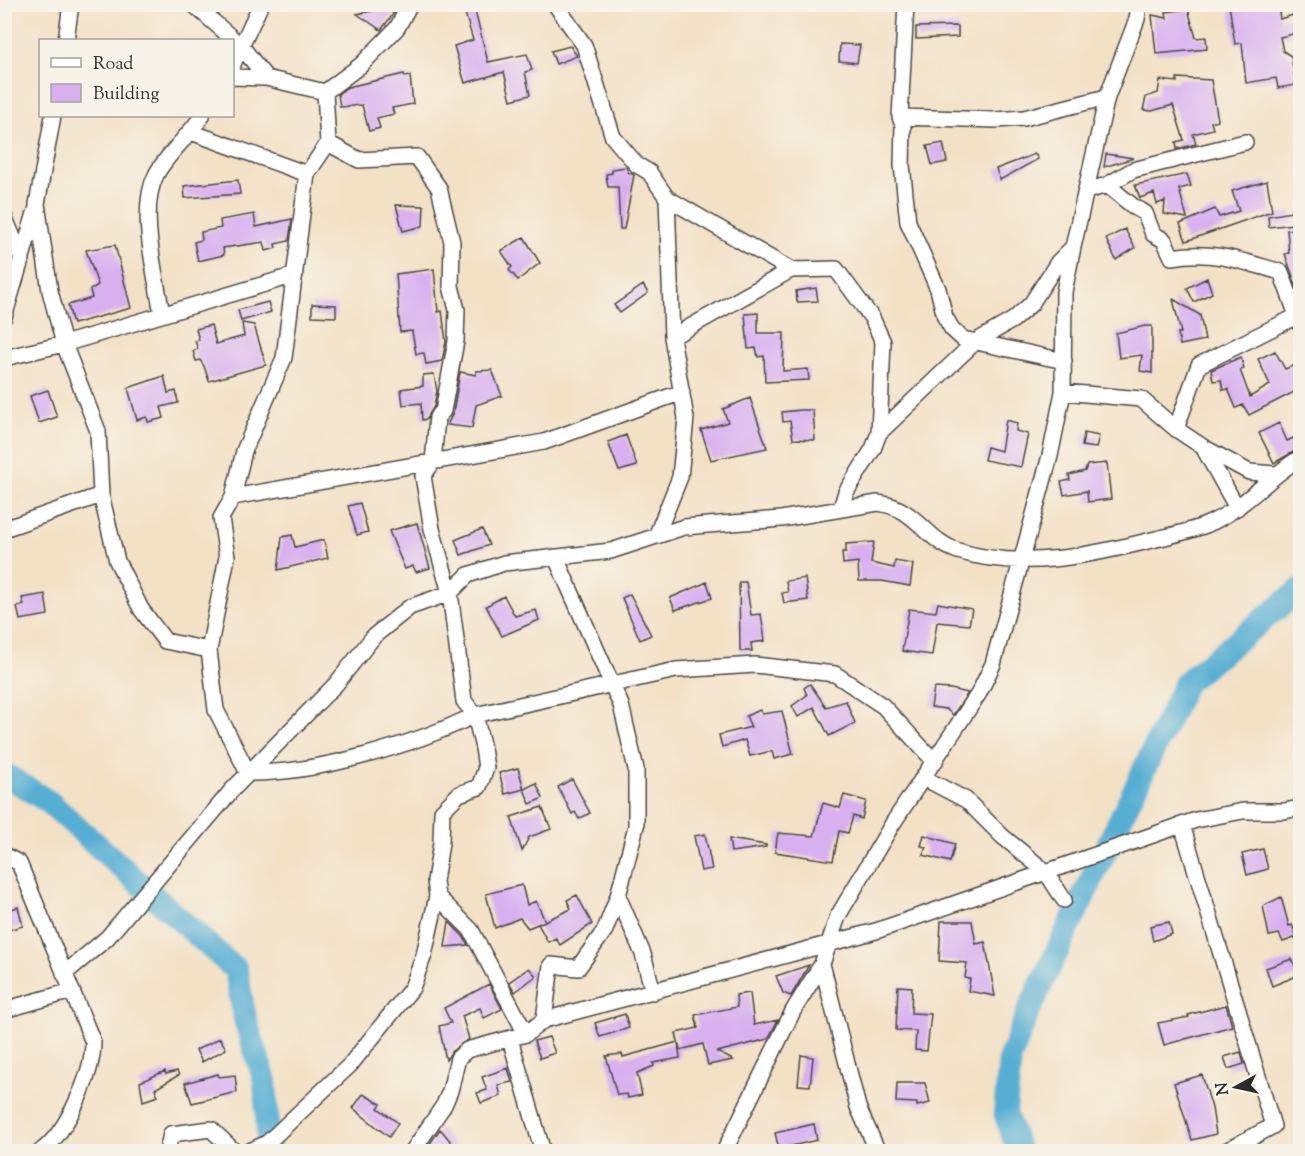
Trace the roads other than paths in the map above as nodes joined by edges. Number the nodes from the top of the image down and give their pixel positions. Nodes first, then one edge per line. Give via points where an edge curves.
1 (71, 4) edge
2 (193, 4) edge
3 (261, 4) edge
4 (410, 4) edge
5 (555, 4) edge
6 (906, 4) edge
7 (1139, 4) edge
8 (66, 39) edge
9 (233, 39) edge
10 (234, 40) edge
11 (242, 47) junction
12 (234, 62) edge
13 (234, 77) edge
14 (266, 78) junction
15 (325, 92) junction
16 (1107, 97) junction
17 (53, 117) edge
18 (201, 117) edge
19 (900, 117) junction
20 (191, 132) junction
21 (1245, 142) dead end
22 (328, 143) junction
23 (308, 174) junction
24 (1107, 185) junction
25 (1086, 191) junction
26 (667, 198) junction
27 (38, 204) junction
28 (4, 216) edge
29 (1072, 247) junction
30 (22, 260) junction
31 (791, 270) junction
32 (294, 274) junction
33 (162, 314) junction
34 (4, 316) edge
35 (1299, 320) edge
36 (672, 337) junction
37 (975, 342) junction
38 (63, 344) junction
39 (4, 358) edge
40 (1064, 361) junction
41 (682, 392) junction
42 (1063, 392) junction
43 (1176, 429) junction
44 (879, 433) junction
45 (1203, 447) junction
46 (1300, 458) edge
47 (433, 462) junction
48 (1275, 474) junction
49 (101, 495) junction
50 (233, 497) junction
51 (840, 508) junction
52 (1238, 508) junction
53 (4, 529) edge
54 (657, 534) junction
55 (556, 558) junction
56 (1020, 561) junction
57 (450, 593) junction
58 (209, 650) junction
59 (611, 684) junction
60 (475, 715) junction
61 (935, 762) junction
62 (248, 773) junction
63 (924, 778) junction
64 (1300, 808) edge
65 (1182, 825) junction
66 (4, 855) edge
67 (1046, 872) junction
68 (437, 896) junction
69 (618, 896) junction
70 (1065, 900) dead end
71 (830, 943) junction
72 (822, 964) junction
73 (64, 974) junction
74 (72, 991) junction
75 (653, 992) junction
76 (4, 1010) edge
77 (544, 1020) junction
78 (526, 1034) junction
79 (510, 1039) junction
80 (40, 1152) edge
81 (167, 1152) edge
82 (235, 1152) edge
83 (248, 1152) edge
84 (412, 1152) edge
85 (543, 1152) edge
86 (724, 1152) edge
87 (878, 1152) edge
88 (1224, 1152) edge

1 - 8 street
2 - 9 street
3 - 11 street
4 - 15 street via 397,28 368,58
5 - 26 street via 584,45 613,137 637,165 649,172
6 - 19 street
7 - 16 street
10 - 11 street
11 - 12 street
11 - 14 street
13 - 14 street
14 - 15 street
15 - 22 street
16 - 19 street via 1024,118
16 - 25 street
17 - 27 street
18 - 20 street
19 - 37 street via 908,222 938,289 945,317 963,339
20 - 23 street
20 - 33 street via 156,174 149,199
21 - 24 street via 1133,170
22 - 23 street
22 - 47 street via 359,160 417,157 439,188 452,242 451,286 457,310 456,341 443,411 437,417
23 - 32 street
24 - 25 street
24 - 35 street via 1145,213 1153,234 1164,240 1172,257 1199,253 1281,272
25 - 29 street
26 - 31 street
26 - 36 street
27 - 30 street
27 - 38 street via 50,291
28 - 30 street
29 - 37 street via 1031,304
29 - 40 street via 1064,291
30 - 34 street
31 - 36 street
31 - 44 street via 836,269 872,318 883,342
32 - 33 street
32 - 50 street via 284,358 243,451
33 - 38 street
35 - 43 street via 1198,365
36 - 41 street
37 - 40 street
37 - 44 street
38 - 39 street
38 - 49 street via 98,431
40 - 42 street
41 - 47 street via 544,442
41 - 54 street via 686,418 680,477
42 - 43 street via 1141,399
42 - 56 street via 1050,456
43 - 45 street
44 - 51 street
45 - 48 street via 1249,472
45 - 52 street
46 - 48 street
47 - 50 street
47 - 57 street via 423,476 424,493
48 - 52 street
49 - 53 street
49 - 58 street via 117,561 141,609 165,641
50 - 58 street via 221,518 227,557
51 - 54 street via 781,519 684,526
51 - 56 street via 862,503 893,505 906,510 942,544 960,551
52 - 56 street via 1208,524 1100,553
54 - 55 street via 611,550
55 - 57 street via 504,563 468,575
55 - 59 street
56 - 61 street via 993,663 979,693
57 - 60 street via 464,701
57 - 62 street via 410,608 374,636 336,684
58 - 62 street via 216,711
59 - 60 street
59 - 61 street via 676,670 755,665 835,674 883,706
59 - 69 street via 621,705 636,769 636,826
60 - 62 street via 356,758 283,773
60 - 68 street via 486,768 479,787 459,794 442,811
61 - 63 street
62 - 73 street via 107,938
63 - 67 street via 966,800
63 - 71 street via 838,916
64 - 65 street via 1216,815
65 - 67 street
65 - 88 street via 1273,1126
66 - 73 street via 19,863
67 - 70 street
67 - 71 street
68 - 78 street via 471,930
68 - 83 street via 412,988 350,1065 267,1143
69 - 75 street via 643,954
69 - 77 street via 605,930 578,968 551,965
71 - 72 street
71 - 75 street
72 - 86 street via 793,1011
72 - 87 street via 858,1107
73 - 74 street
74 - 76 street
74 - 80 street via 93,1042 93,1061 60,1131
75 - 77 street
77 - 78 street
78 - 79 street
79 - 84 street via 467,1050 458,1058 447,1098
79 - 85 street
81 - 82 street via 171,1134 211,1129

